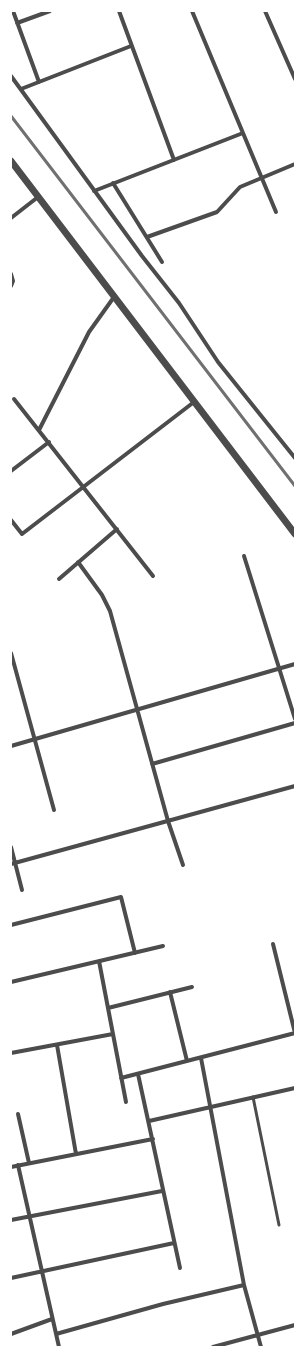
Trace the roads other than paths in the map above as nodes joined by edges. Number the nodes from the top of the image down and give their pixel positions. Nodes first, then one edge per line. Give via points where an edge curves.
1 (13, 11) edge
2 (50, 11) edge
3 (119, 11) edge
4 (192, 11) edge
5 (265, 11) edge
6 (17, 23) junction
7 (131, 46) junction
8 (11, 76) edge
9 (295, 79) edge
10 (40, 82) junction
11 (21, 89) junction
12 (243, 133) junction
13 (174, 160) junction
14 (11, 162) edge
15 (295, 164) edge
16 (262, 178) junction
17 (114, 183) junction
18 (94, 191) junction
19 (38, 197) junction
20 (276, 212) dead end
21 (11, 218) edge
22 (147, 237) junction
23 (162, 262) dead end
24 (11, 274) edge
25 (11, 286) edge
26 (114, 297) junction
27 (14, 399) dead end
28 (194, 402) junction
29 (39, 430) junction
30 (49, 442) junction
31 (295, 458) edge
32 (11, 471) edge
33 (84, 486) junction
34 (11, 520) edge
35 (117, 529) junction
36 (295, 534) edge
37 (244, 556) dead end
38 (78, 562) junction
39 (153, 576) dead end
40 (59, 579) dead end
41 (11, 653) edge
42 (295, 664) edge
43 (280, 668) junction
44 (138, 710) junction
45 (295, 719) edge
46 (295, 723) edge
47 (35, 739) junction
48 (11, 746) edge
49 (152, 764) junction
50 (295, 786) edge
51 (54, 810) dead end
52 (168, 821) junction
53 (11, 847) edge
54 (13, 864) edge
55 (183, 865) dead end
56 (22, 890) dead end
57 (11, 925) edge
58 (273, 944) dead end
59 (163, 946) dead end
60 (136, 953) junction
61 (99, 962) junction
62 (11, 982) edge
63 (192, 987) dead end
64 (170, 992) junction
65 (108, 1008) junction
66 (113, 1034) junction
67 (295, 1034) edge
68 (57, 1045) junction
69 (11, 1053) edge
70 (201, 1058) junction
71 (187, 1061) junction
72 (138, 1074) junction
73 (121, 1078) junction
74 (295, 1088) edge
75 (253, 1097) junction
76 (126, 1102) dead end
77 (210, 1106) junction
78 (18, 1114) dead end
79 (149, 1121) junction
80 (153, 1139) junction
81 (76, 1154) junction
82 (29, 1163) junction
83 (18, 1165) junction
84 (11, 1167) edge
85 (162, 1191) junction
86 (30, 1216) junction
87 (11, 1220) edge
88 (279, 1225) dead end
89 (174, 1243) junction
90 (180, 1268) dead end
91 (42, 1271) junction
92 (11, 1278) edge
93 (244, 1285) junction
94 (52, 1319) junction
95 (295, 1325) edge
96 (11, 1334) edge
97 (56, 1334) junction
98 (258, 1336) junction
99 (59, 1347) edge
100 (213, 1347) edge
101 (261, 1347) edge

1 - 6 street
2 - 6 street
3 - 7 street
4 - 12 street
5 - 9 street
6 - 10 street
7 - 10 street
7 - 13 street
8 - 11 street
10 - 11 street
11 - 18 street
12 - 13 street
12 - 16 street
13 - 17 street
14 - 19 street
15 - 16 street
16 - 20 street
16 - 22 street via 240,187 217,212
17 - 18 street
17 - 22 street
18 - 31 street via 178,303 218,362
19 - 21 street
19 - 26 street
22 - 23 street
24 - 25 street
26 - 28 street
26 - 29 street via 89,332
27 - 29 street
28 - 33 street
28 - 36 street
29 - 30 street
30 - 32 street
30 - 33 street
33 - 34 street via 22,534
33 - 35 street
35 - 38 street
35 - 39 street
37 - 43 street
38 - 40 street
38 - 44 street via 102,595 110,611
41 - 47 street
42 - 43 street
43 - 44 street
43 - 45 street
44 - 47 street
44 - 49 street
46 - 49 street
47 - 48 street
47 - 51 street
49 - 52 street
50 - 52 street
52 - 54 street
52 - 55 street
53 - 54 street
54 - 56 street
57 - 60 street via 121,897
58 - 67 street
59 - 60 street
60 - 61 street
61 - 62 street
61 - 65 street
63 - 64 street
64 - 65 street
64 - 71 street
65 - 66 street
66 - 68 street
66 - 73 street
67 - 70 street
68 - 69 street
68 - 81 street
70 - 71 street
70 - 77 street
71 - 72 street
72 - 73 street
72 - 79 street
73 - 76 street
74 - 75 street
75 - 77 street
75 - 88 lane
77 - 79 street
77 - 93 street
78 - 82 street
79 - 80 street
80 - 81 street
80 - 85 street
81 - 82 street
82 - 83 street
83 - 84 street
83 - 86 street
85 - 86 street
85 - 89 street
86 - 87 street
86 - 91 street
89 - 90 street
89 - 91 street
91 - 92 street
91 - 94 street
93 - 97 street via 163,1304
93 - 98 street
94 - 96 street
94 - 97 street
95 - 98 street
97 - 99 street
98 - 100 street
98 - 101 street

